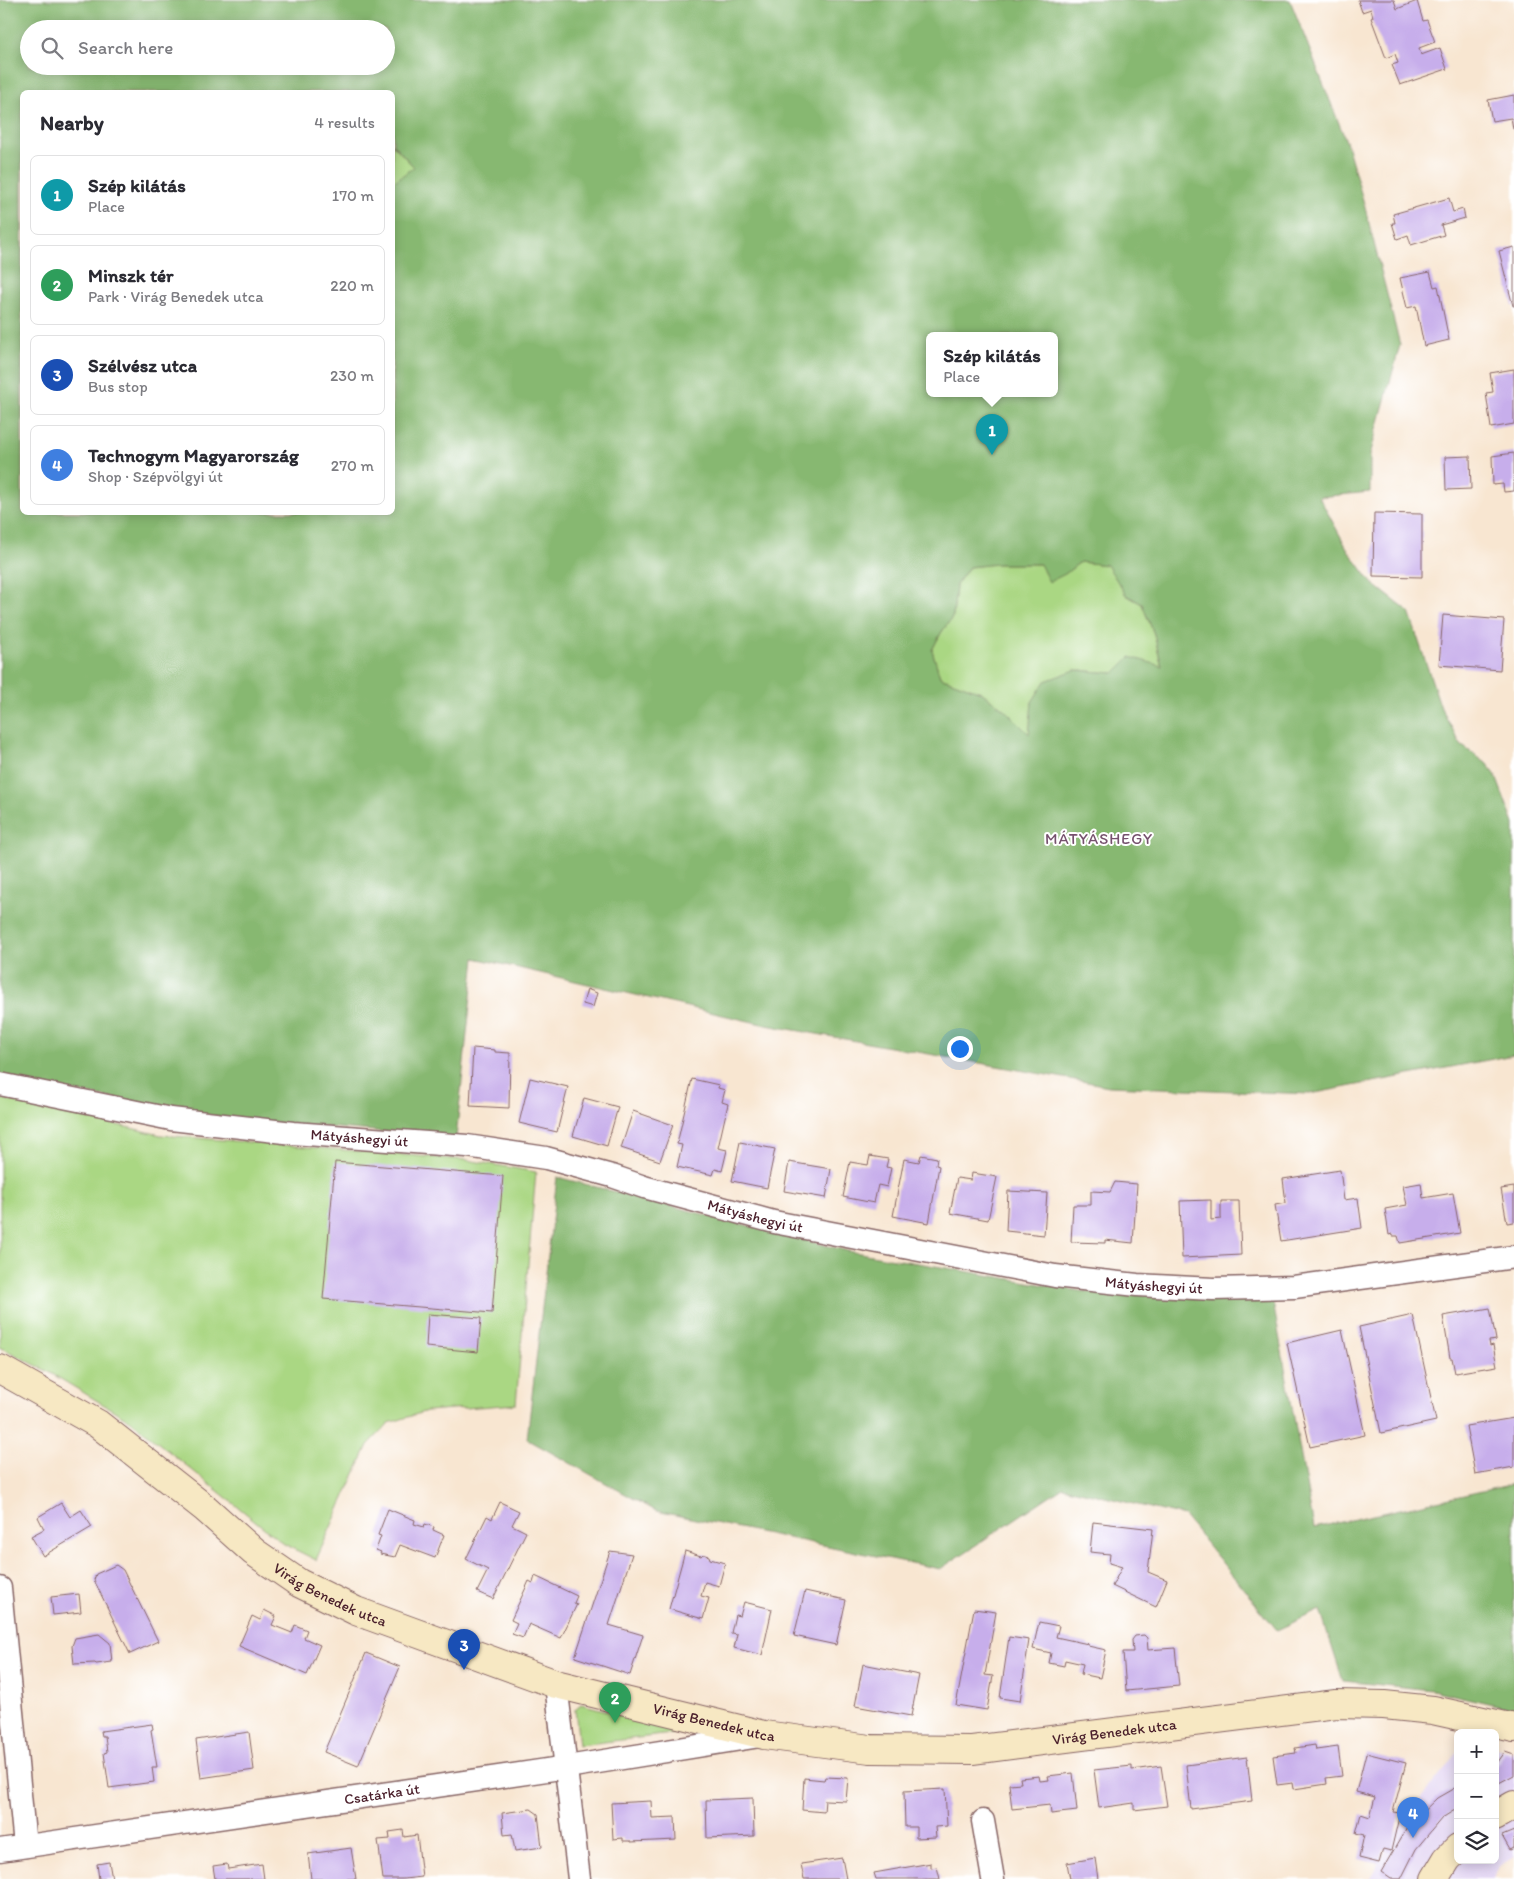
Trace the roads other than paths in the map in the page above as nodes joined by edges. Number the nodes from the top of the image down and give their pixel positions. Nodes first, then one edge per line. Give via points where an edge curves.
1 (0, 1084) edge
2 (1514, 1258) edge
3 (2, 1376) edge
4 (0, 1588) edge
5 (556, 1684) junction
6 (1514, 1728) edge
7 (764, 1735) junction
8 (567, 1768) junction
9 (1514, 1805) edge
10 (1499, 1814) edge
11 (983, 1821) dead end
12 (25, 1846) junction
13 (0, 1850) edge
14 (1454, 1852) edge
15 (579, 1879) edge
16 (993, 1879) edge
17 (1435, 1879) edge

1 - 2 street, Mátyáshegyi út via 171,1119 293,1133 434,1143 546,1158 774,1222 1055,1276 1213,1289 1294,1287
3 - 5 street, Virág Benedek utca via 98,1424 206,1509 254,1552 299,1583 356,1611
4 - 12 street
5 - 7 street, Virág Benedek utca
5 - 8 street
6 - 7 street, Virág Benedek utca via 1433,1710 1336,1704 972,1750 870,1749
7 - 8 street, Csatárka út
8 - 12 street, Csatárka út
8 - 15 street
9 - 10 street
11 - 16 street
12 - 13 street, Csatárka út
14 - 17 street

